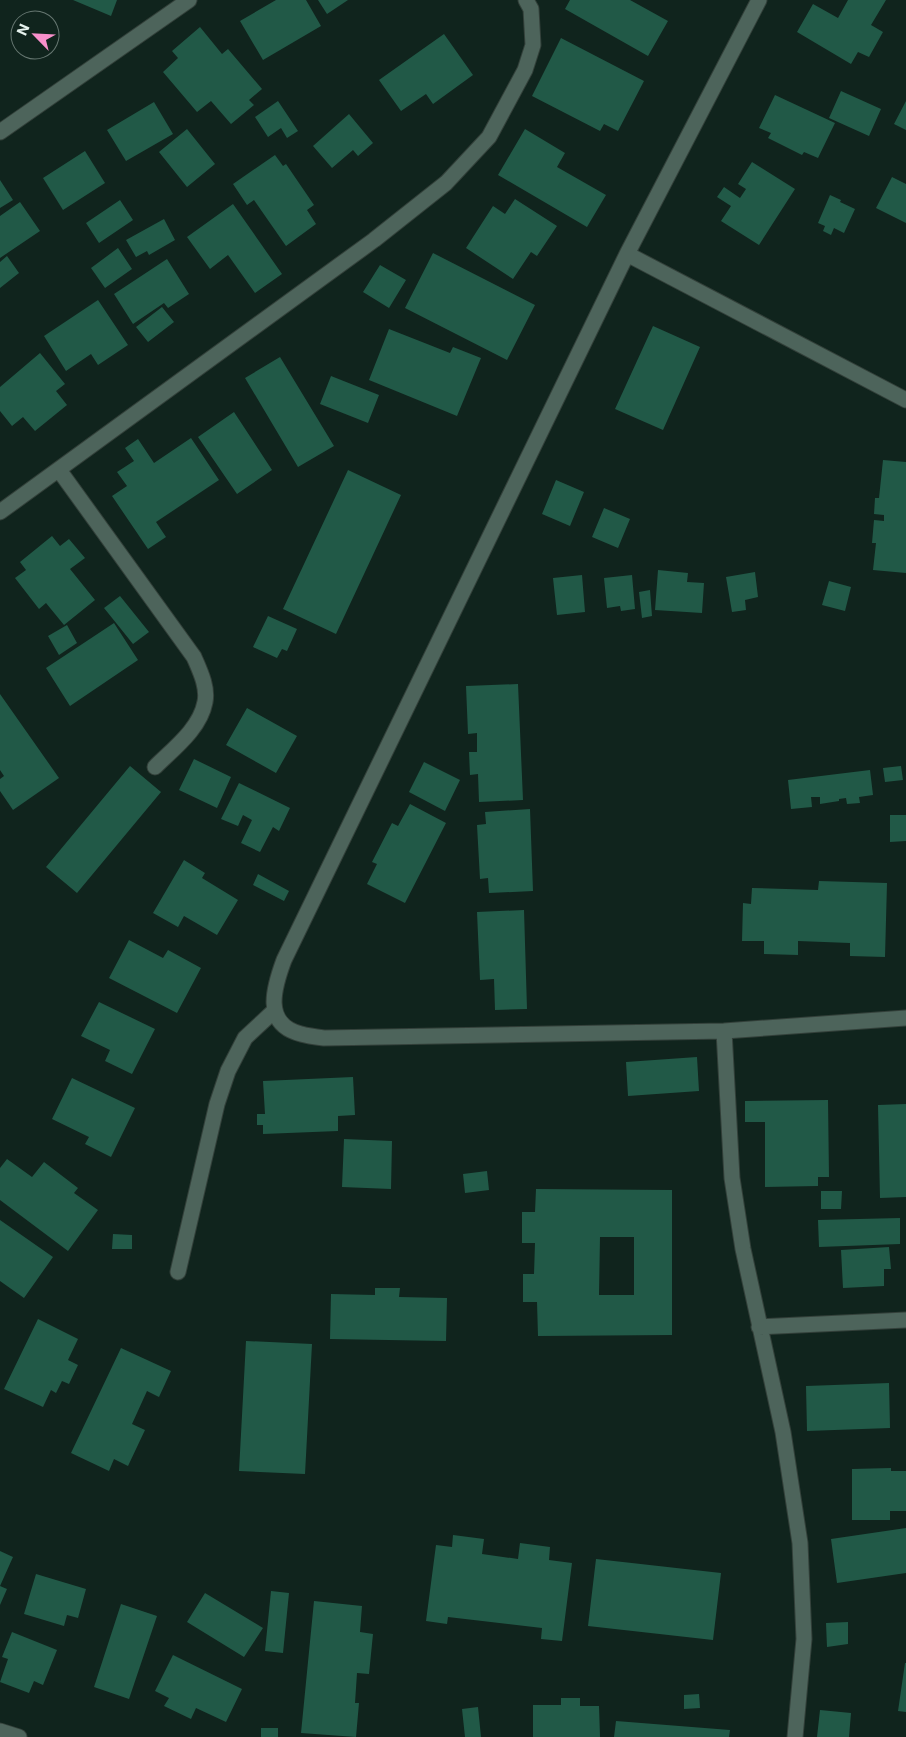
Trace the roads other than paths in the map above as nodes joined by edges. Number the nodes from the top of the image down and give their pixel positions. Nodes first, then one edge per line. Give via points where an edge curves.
1 (188, 0) edge
2 (526, 0) edge
3 (759, 0) edge
4 (0, 132) edge
5 (627, 254) junction
6 (906, 400) edge
7 (59, 470) junction
8 (0, 512) edge
9 (155, 767) dead end
10 (274, 1010) junction
11 (906, 1018) edge
12 (724, 1031) junction
13 (178, 1272) dead end
14 (906, 1320) edge
15 (759, 1327) junction
16 (0, 1731) edge
17 (19, 1737) edge
18 (795, 1737) edge

1 - 4 street
2 - 7 street via 531,9 533,45 525,70 489,137 446,183 366,246
3 - 5 street
5 - 6 street
5 - 10 street via 284,960 276,980
7 - 8 street
7 - 9 street via 194,657 204,680 206,702 196,724
10 - 12 street via 282,1025 299,1034 324,1038
10 - 13 street via 245,1038 228,1071 217,1104
11 - 12 street
12 - 15 street via 732,1178
14 - 15 street
15 - 18 street via 783,1432 800,1543 804,1639
16 - 17 street

